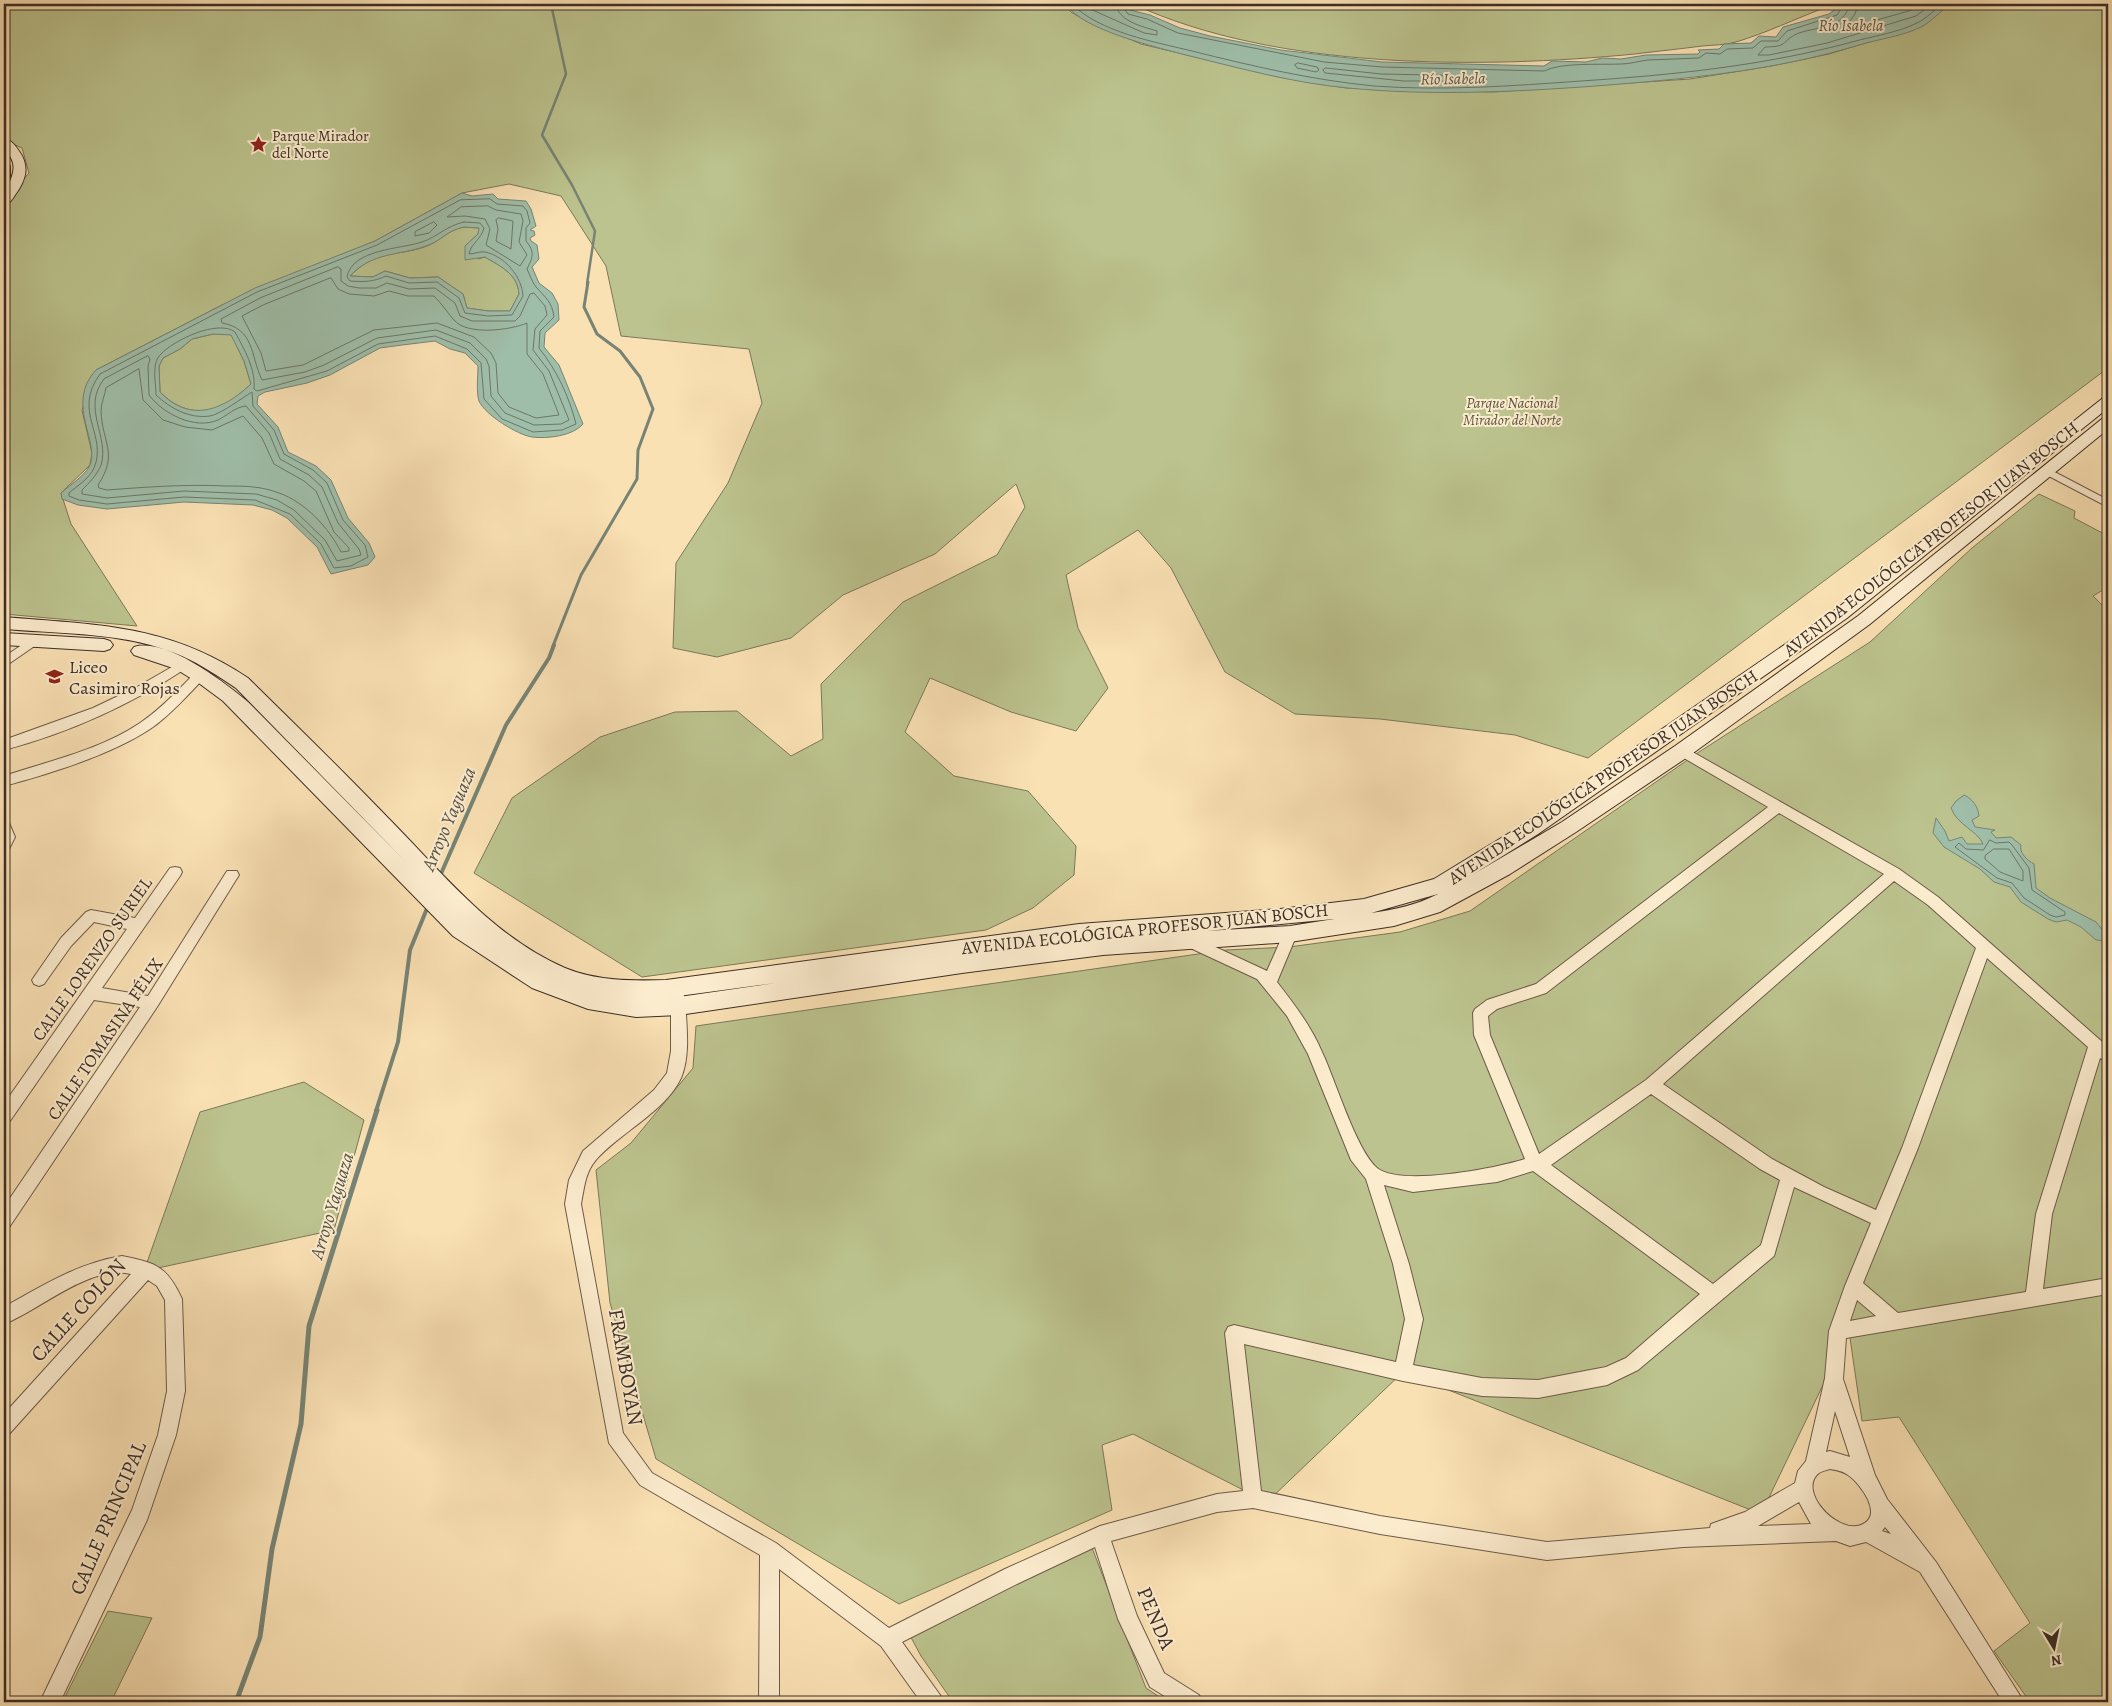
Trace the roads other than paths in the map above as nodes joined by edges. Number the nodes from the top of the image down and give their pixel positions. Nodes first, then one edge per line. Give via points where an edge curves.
1 (4, 142) edge
2 (4, 166) edge
3 (4, 179) edge
4 (4, 201) edge
5 (2108, 401) edge
6 (2108, 421) edge
7 (2047, 471) junction
8 (2108, 504) edge
9 (4, 624) edge
10 (4, 639) edge
11 (32, 642) junction
12 (4, 663) edge
13 (179, 668) junction
14 (197, 678) junction
15 (4, 745) edge
16 (1682, 750) junction
17 (4, 781) edge
18 (1777, 807) junction
19 (375, 817) junction
20 (357, 826) junction
21 (4, 827) edge
22 (4, 845) edge
23 (176, 872) dead end
24 (1894, 872) junction
25 (232, 875) dead end
26 (464, 922) junction
27 (139, 925) junction
28 (1290, 934) junction
29 (1191, 942) junction
30 (1984, 947) junction
31 (39, 980) dead end
32 (1269, 983) junction
33 (92, 993) junction
34 (678, 996) junction
35 (152, 1004) junction
36 (2096, 1045) junction
37 (2108, 1056) edge
38 (1651, 1085) junction
39 (4, 1116) edge
40 (1535, 1163) junction
41 (1373, 1175) junction
42 (1789, 1176) junction
43 (1880, 1219) junction
44 (4, 1221) edge
45 (146, 1269) junction
46 (1853, 1286) junction
47 (2108, 1286) edge
48 (1713, 1294) junction
49 (2033, 1300) junction
50 (4, 1316) edge
51 (1895, 1322) junction
52 (1838, 1331) junction
53 (1403, 1372) junction
54 (1834, 1378) junction
55 (4, 1427) edge
56 (1814, 1465) junction
57 (1866, 1478) junction
58 (1804, 1488) junction
59 (1253, 1499) junction
60 (1879, 1504) junction
61 (1836, 1532) junction
62 (1866, 1533) junction
63 (1100, 1535) junction
64 (1683, 1538) junction
65 (769, 1550) junction
66 (1928, 1569) junction
67 (888, 1639) junction
68 (50, 1702) edge
69 (769, 1702) edge
70 (933, 1702) edge
71 (1192, 1702) edge
72 (2014, 1702) edge

1 - 4 street via 17,156 21,172
2 - 3 street
5 - 34 street, AVENIDA ECOLÓGICA PROFESOR JUAN BOSCH via 1841,614 1531,829 1440,886 1364,907 1280,917 1061,934
6 - 7 street, AVENIDA ECOLÓGICA PROFESOR JUAN BOSCH
7 - 8 street
7 - 16 street, AVENIDA ECOLÓGICA PROFESOR JUAN BOSCH via 1864,620
9 - 19 street, AVENIDA ECOLÓGICA PROFESOR JUAN BOSCH via 118,634 179,646 203,656 242,682
10 - 11 street, AVENIDA ECOLÓGICA PROFESOR JUAN BOSCH
11 - 12 street
11 - 13 street, AVENIDA ECOLÓGICA PROFESOR JUAN BOSCH via 105,645 161,655
13 - 14 street, AVENIDA ECOLÓGICA PROFESOR JUAN BOSCH
13 - 15 street via 142,690 74,722
14 - 17 street via 160,714 136,731 68,760
14 - 20 street, AVENIDA ECOLÓGICA PROFESOR JUAN BOSCH via 241,707
16 - 18 street
16 - 28 street, AVENIDA ECOLÓGICA PROFESOR JUAN BOSCH via 1512,863 1433,906 1394,918
18 - 24 street
18 - 40 street via 1541,989 1492,1004 1480,1013 1482,1035
19 - 20 street
19 - 26 street, AVENIDA ECOLÓGICA PROFESOR JUAN BOSCH via 406,848
20 - 26 street, AVENIDA ECOLÓGICA PROFESOR JUAN BOSCH via 396,867
21 - 22 street via 8,837
23 - 27 street, CALLE LORENZO SURIEL
24 - 30 street via 1933,901
24 - 38 street
25 - 35 street, CALLE TOMASINA FÉLIX
26 - 34 street, AVENIDA ECOLÓGICA PROFESOR JUAN BOSCH via 540,982 596,1003 636,1008
27 - 31 street via 95,910 66,942
27 - 33 street, CALLE LORENZO SURIEL
28 - 29 street, AVENIDA ECOLÓGICA PROFESOR JUAN BOSCH
28 - 32 street
29 - 32 street via 1262,975
29 - 34 street, AVENIDA ECOLÓGICA PROFESOR JUAN BOSCH via 1103,946
30 - 36 street
30 - 43 street via 1910,1148
32 - 41 street via 1292,1012 1315,1052 1356,1155
33 - 35 street
33 - 39 street, CALLE LORENZO SURIEL
34 - 65 street, FRAMBOYAN via 679,1051 674,1076 659,1095 589,1156 577,1180 574,1204 615,1437 646,1479
35 - 44 street, CALLE TOMASINA FÉLIX
36 - 37 street
36 - 49 street via 2044,1214
38 - 40 street via 1548,1159
38 - 42 street via 1766,1164
40 - 41 street via 1497,1175 1413,1185
40 - 48 street
41 - 53 street via 1401,1264 1414,1319
42 - 43 street
42 - 48 street via 1768,1250
43 - 46 street
45 - 50 street, CALLE PRINCIPAL via 122,1264 104,1266 47,1291
45 - 55 street, CALLE COLÓN
45 - 68 street, CALLE PRINCIPAL via 163,1280 173,1299 176,1391 169,1426 140,1513
46 - 51 street
46 - 52 street
47 - 49 street
48 - 53 street via 1632,1364 1607,1376 1538,1389 1482,1387
49 - 51 street
51 - 52 street
52 - 54 street
53 - 59 street via 1234,1333
54 - 56 street
54 - 57 street
56 - 57 street via 1830,1460 1839,1462 1849,1465
56 - 58 street via 1808,1470
57 - 60 street
58 - 61 street via 1813,1513
58 - 64 street via 1734,1527
59 - 63 street via 1217,1504
59 - 64 street via 1380,1525 1547,1551
60 - 62 street via 1877,1522
60 - 66 street
61 - 62 street via 1847,1535
61 - 64 street
62 - 66 street
63 - 67 street
63 - 71 street, PENDA via 1128,1619 1158,1680
65 - 67 street, FRAMBOYAN
65 - 69 street
66 - 72 street
67 - 70 street, FRAMBOYAN

